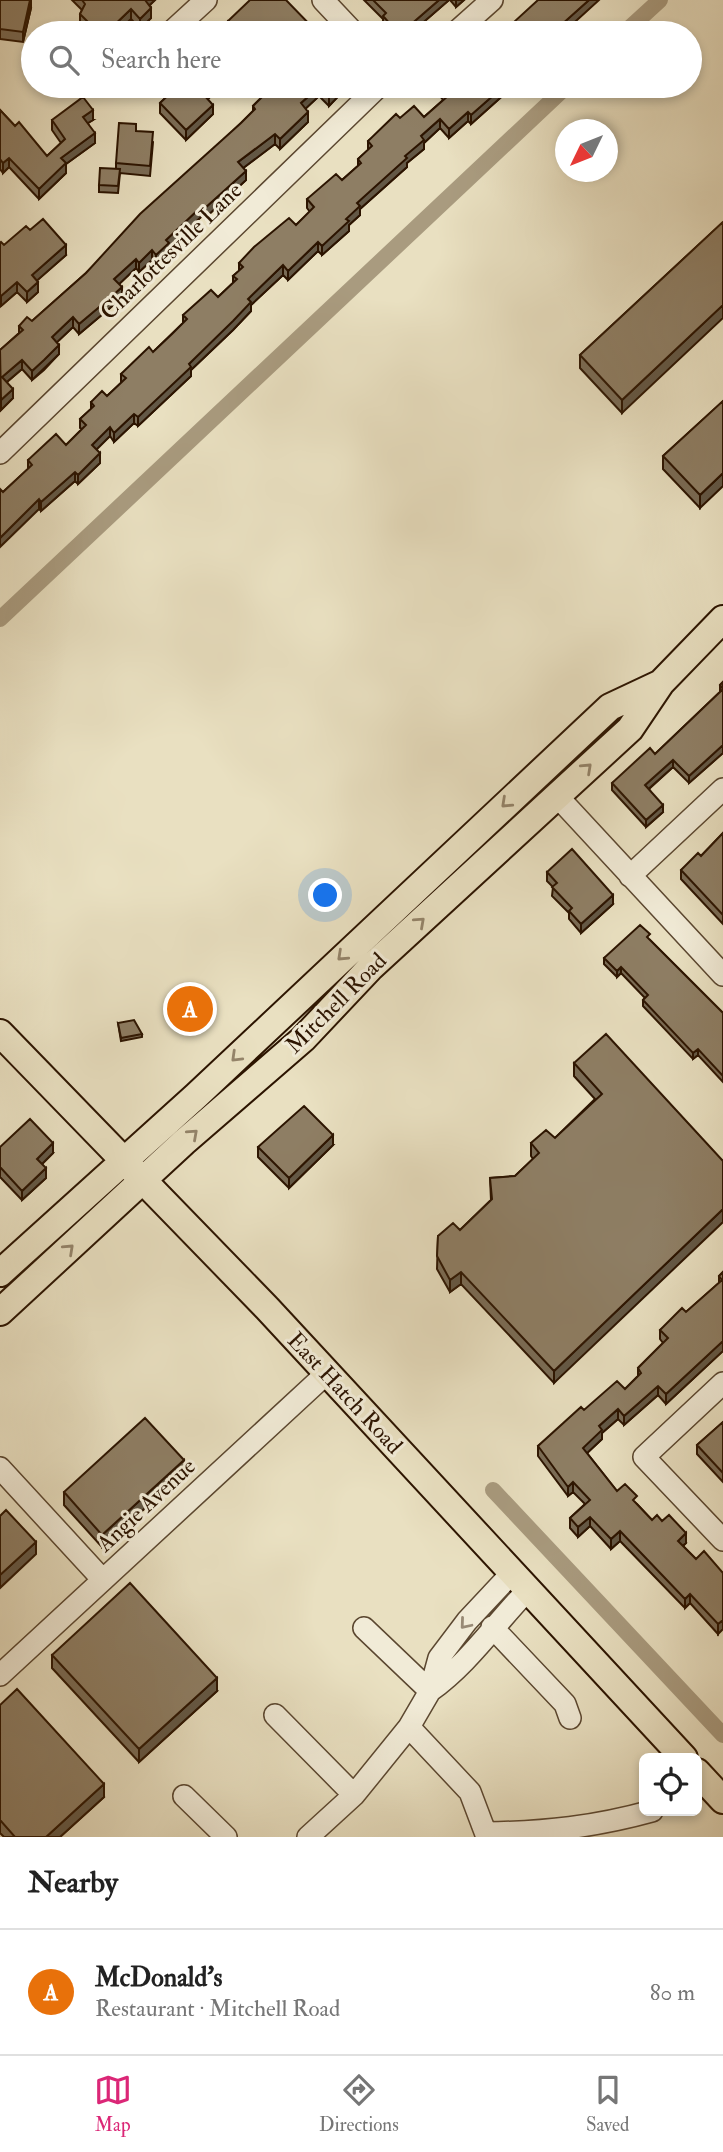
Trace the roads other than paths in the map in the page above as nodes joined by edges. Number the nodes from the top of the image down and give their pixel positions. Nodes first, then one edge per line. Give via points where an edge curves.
1 (206, 0) edge
2 (323, 0) edge
3 (492, 0) edge
4 (183, 21) edge
5 (343, 21) edge
6 (468, 21) edge
7 (367, 98) edge
8 (0, 453) edge
9 (723, 619) edge
10 (661, 683) junction
11 (723, 789) edge
12 (557, 796) junction
13 (630, 876) junction
14 (723, 975) edge
15 (0, 1033) edge
16 (122, 1162) junction
17 (143, 1181) junction
18 (0, 1273) edge
19 (0, 1312) edge
20 (327, 1373) junction
21 (723, 1383) edge
22 (0, 1468) edge
23 (723, 1540) edge
24 (103, 1580) junction
25 (519, 1582) junction
26 (492, 1627) junction
27 (364, 1628) dead end
28 (0, 1675) edge
29 (430, 1691) junction
30 (275, 1715) dead end
31 (570, 1718) dead end
32 (409, 1727) junction
33 (679, 1753) edge
34 (702, 1777) edge
35 (354, 1794) junction
36 (184, 1796) dead end
37 (723, 1800) edge
38 (639, 1815) edge
39 (487, 1835) edge
40 (226, 1837) edge
41 (309, 1837) edge

1 - 4 street
2 - 5 street
3 - 6 street
7 - 8 street, Charlottesville Lane
9 - 10 main road, Mitchell Road
12 -> 10 main road, Mitchell Road via 630,729
10 -> 16 main road, Mitchell Road via 610,707
11 - 13 street
12 - 13 street
17 -> 12 main road, Mitchell Road via 303,1040 370,968
13 - 14 street
15 - 16 main road, East Hatch Road
16 - 17 main road, East Hatch Road
16 - 18 main road, Mitchell Road
19 -> 17 main road, Mitchell Road
17 - 20 main road, East Hatch Road
20 - 24 street, Angie Avenue
20 - 25 main road, East Hatch Road
21 - 23 street via 644,1457
22 - 24 street
24 - 28 street, Angie Avenue
25 - 26 street
25 -> 29 street via 467,1622 439,1658
25 - 33 main road, East Hatch Road
26 - 29 street via 456,1672
26 - 31 street via 565,1704
27 - 29 street
29 - 32 street
30 - 35 street
32 - 35 street
32 - 39 street via 470,1791
34 - 37 main road
35 - 41 street
36 - 40 street
38 - 39 street via 556,1831

